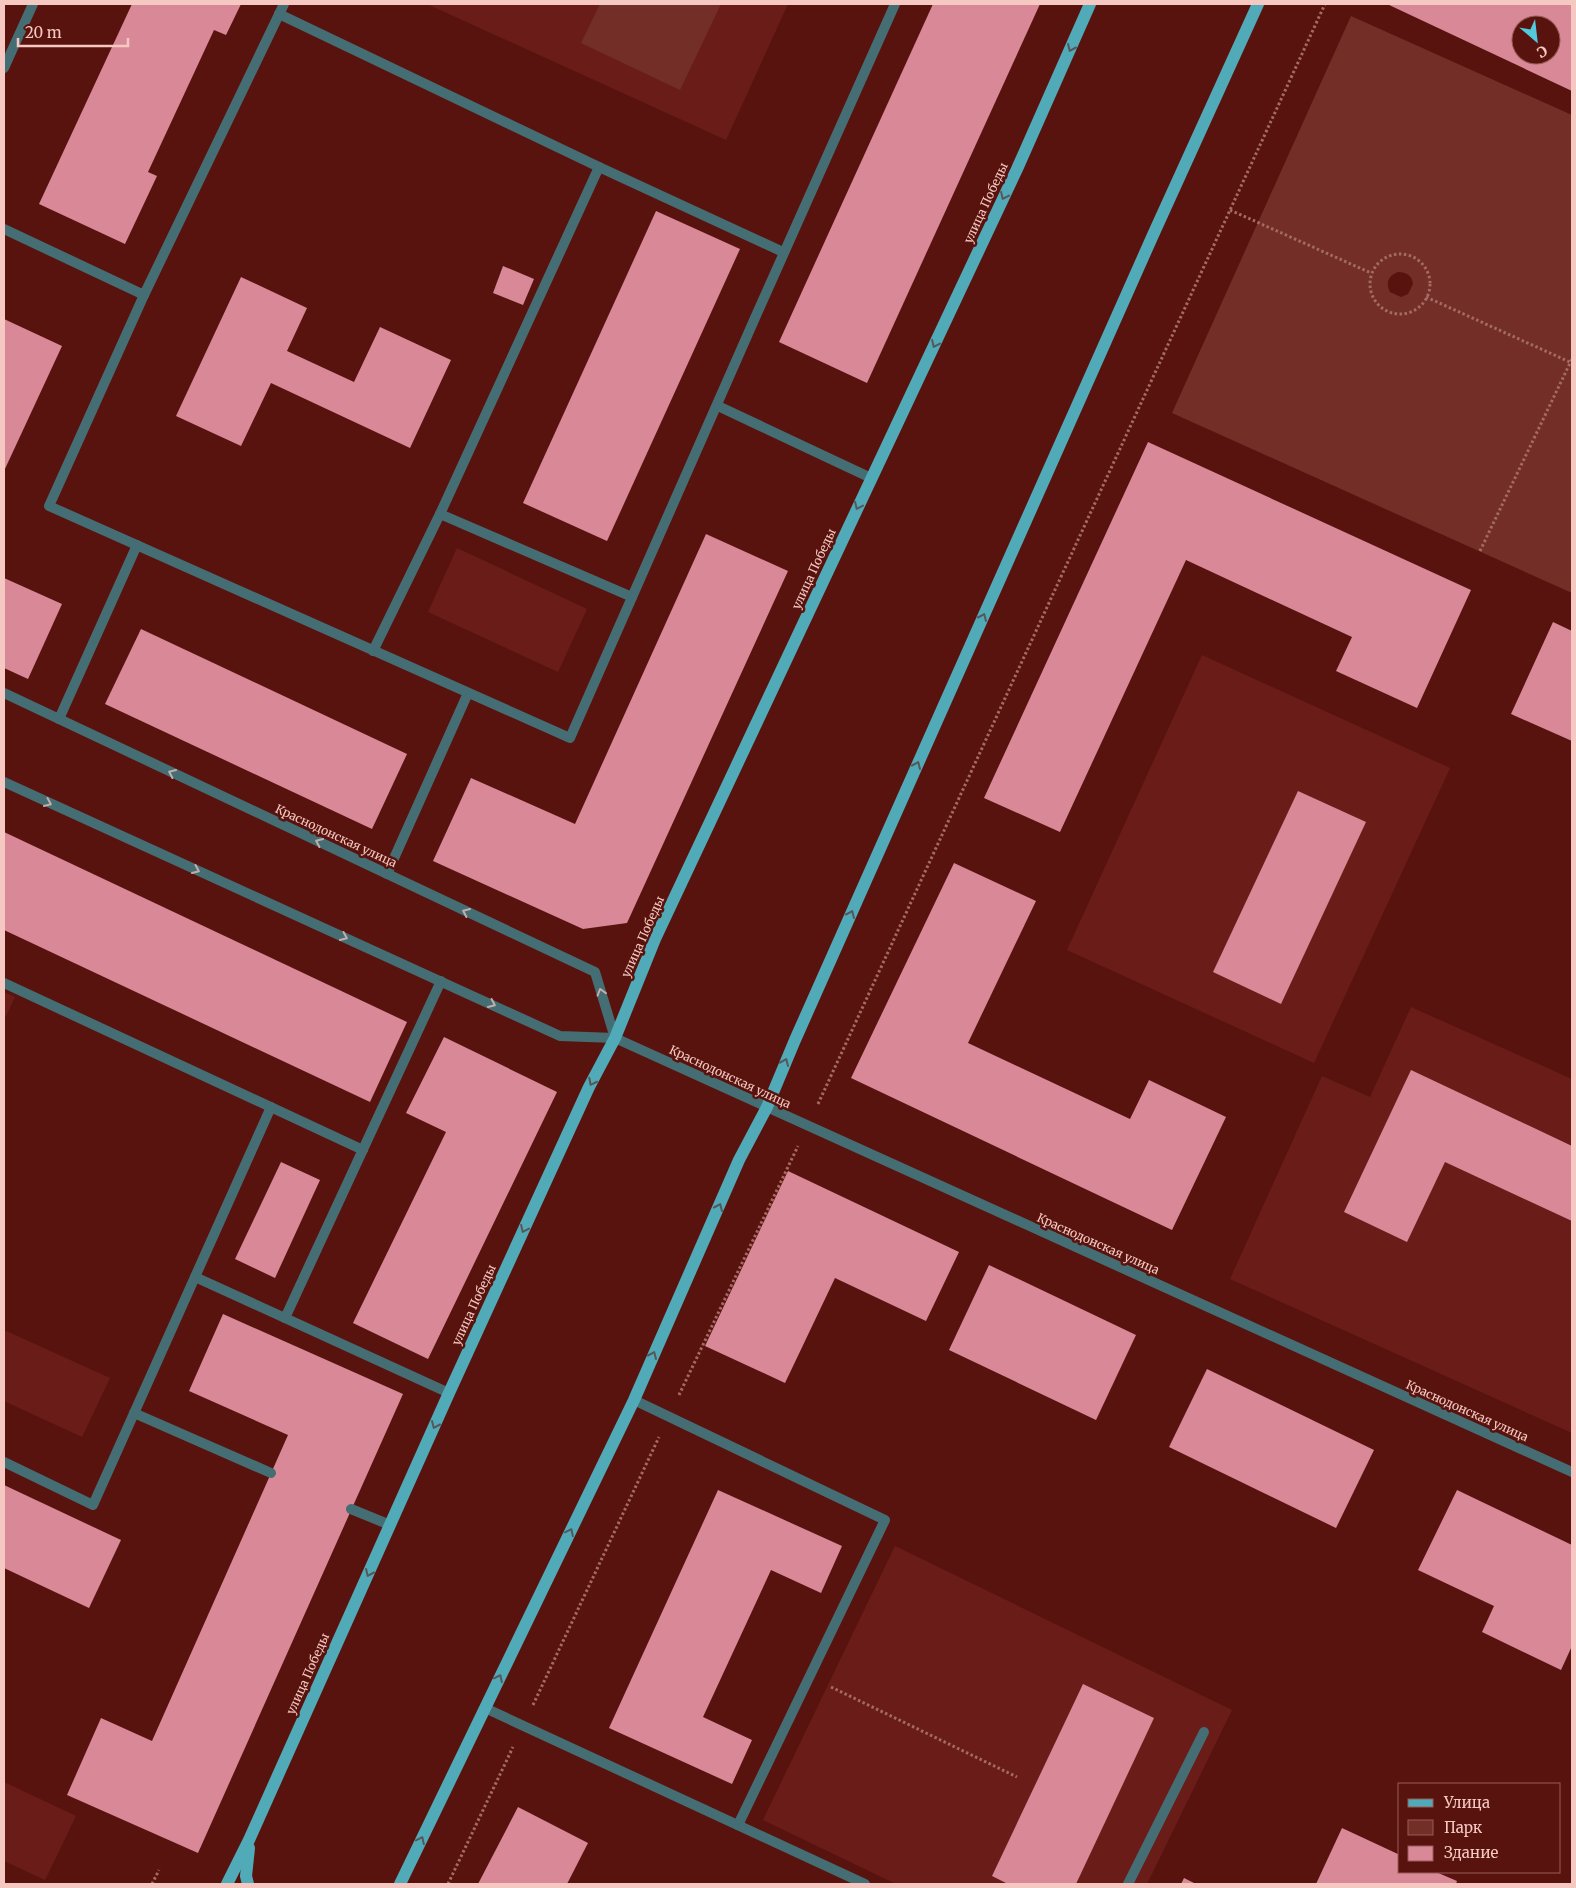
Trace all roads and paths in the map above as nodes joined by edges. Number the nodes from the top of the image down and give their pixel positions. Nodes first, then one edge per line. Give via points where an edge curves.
1 (32, 4) edge
2 (284, 4) edge
3 (895, 4) edge
4 (1090, 4) edge
5 (1258, 4) edge
6 (1326, 4) edge
7 (279, 14) junction
8 (4, 68) edge
9 (599, 167) junction
10 (1230, 210) junction
11 (4, 228) edge
12 (783, 252) junction
13 (1371, 272) junction
14 (144, 295) junction
15 (1426, 297) junction
16 (1572, 362) edge
17 (718, 406) junction
18 (872, 478) junction
19 (440, 514) junction
20 (138, 545) junction
21 (1480, 551) dead end
22 (632, 597) junction
23 (373, 651) junction
24 (4, 693) edge
25 (468, 693) junction
26 (59, 719) junction
27 (4, 782) edge
28 (387, 874) junction
29 (4, 982) edge
30 (442, 982) junction
31 (615, 1038) junction
32 (271, 1107) junction
33 (767, 1107) junction
34 (808, 1127) junction
35 (363, 1150) junction
36 (195, 1276) junction
37 (285, 1318) junction
38 (449, 1393) junction
39 (634, 1400) junction
40 (134, 1413) junction
41 (669, 1416) junction
42 (4, 1462) edge
43 (1572, 1472) edge
44 (271, 1473) dead end
45 (351, 1509) dead end
46 (390, 1525) junction
47 (810, 1677) junction
48 (485, 1708) junction
49 (523, 1726) junction
50 (1204, 1732) dead end
51 (1017, 1777) dead end
52 (738, 1824) junction
53 (249, 1840) junction
54 (159, 1870) dead end
55 (152, 1884) edge
56 (227, 1884) edge
57 (248, 1884) edge
58 (400, 1884) edge
59 (448, 1884) edge
60 (865, 1884) edge
61 (1128, 1884) edge

1 - 8 street
2 - 7 street
3 - 12 street
4 -> 18 main road, улица Победы via 1017,169
33 -> 5 main road
6 - 10 path
7 - 9 street
7 - 14 street
9 - 12 street
9 - 19 street
10 - 13 path
10 - 34 path
11 - 14 street
12 - 17 street
13 - 15 path via 1370,293 1381,309 1390,313 1409,313 1418,309
13 - 15 path via 1377,263 1390,255 1406,254 1416,258 1429,274
14 - 20 street via 48,506
15 - 16 path
16 - 21 path
17 - 18 street
17 - 22 street
18 -> 31 main road, улица Победы via 656,939
19 - 22 street
19 - 23 street
20 - 23 street
20 - 26 street
22 - 25 street via 570,738
23 - 25 street
24 - 26 street, Краснодонская улица
25 - 28 street
28 -> 26 street, Краснодонская улица
27 -> 30 street, Краснодонская улица
31 -> 28 street, Краснодонская улица via 595,972
29 - 32 street
30 -> 31 street, Краснодонская улица via 560,1036
30 - 35 street
31 - 33 street, Краснодонская улица
31 -> 38 main road, улица Победы via 589,1087
32 - 35 street
32 - 36 street
33 - 34 street, Краснодонская улица
39 -> 33 main road via 740,1160
34 - 41 path
34 - 43 street, Краснодонская улица
35 - 37 street
36 - 37 street
36 - 40 street
37 - 38 street
38 -> 46 main road, улица Победы
39 - 41 street
48 -> 39 main road
40 - 42 street via 93,1504
40 - 44 street
41 - 47 street via 886,1520
41 - 49 path
45 - 46 street
46 -> 53 main road, улица Победы
47 - 51 path
47 - 52 street
48 - 49 street
58 -> 48 main road
49 - 52 street
49 - 59 path
50 - 61 street
52 - 60 street
53 - 56 main road, улица Победы
53 - 57 main road
54 - 55 path

